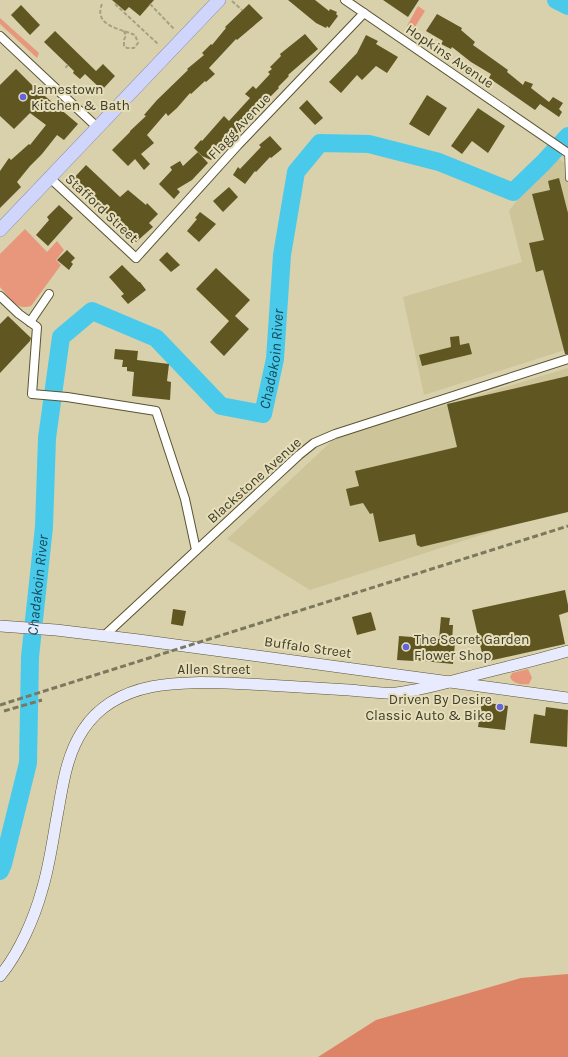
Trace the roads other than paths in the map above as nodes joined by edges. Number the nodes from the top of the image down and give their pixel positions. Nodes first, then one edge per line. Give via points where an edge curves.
1 (219, 0) edge
2 (345, 0) edge
3 (364, 13) junction
4 (0, 36) edge
5 (98, 128) junction
6 (566, 152) edge
7 (50, 178) junction
8 (568, 179) edge
9 (0, 230) edge
10 (136, 258) joint
11 (49, 294) dead end
12 (0, 296) edge
13 (30, 322) junction
14 (568, 359) edge
15 (196, 550) junction
16 (0, 626) edge
17 (104, 636) junction
18 (568, 651) edge
19 (384, 673) junction
20 (450, 682) junction
21 (384, 692) junction
22 (568, 698) edge
23 (0, 976) edge

1 - 5 main road
2 - 3 street, Hopkins Avenue
3 - 6 street, Hopkins Avenue
3 - 10 street, Flagg Avenue via 238,145
4 - 5 street
5 - 7 main road
6 - 8 lane
7 - 9 main road
7 - 10 street, Stafford Street
11 - 13 street
12 - 13 street
13 - 15 street via 37,327 32,394 156,411 185,499
14 - 15 street, Blackstone Avenue via 314,443
15 - 17 street, Blackstone Avenue
16 - 17 street, Buffalo Street
17 - 19 street, Buffalo Street
18 - 20 street, Allen Street
19 - 20 street, Buffalo Street
19 - 21 street via 390,680 389,687
20 - 21 street, Allen Street via 421,689
20 - 22 street, Buffalo Street
21 - 23 street, Allen Street via 192,682 148,687 110,703 98,712 83,730 68,762 43,889 26,934

